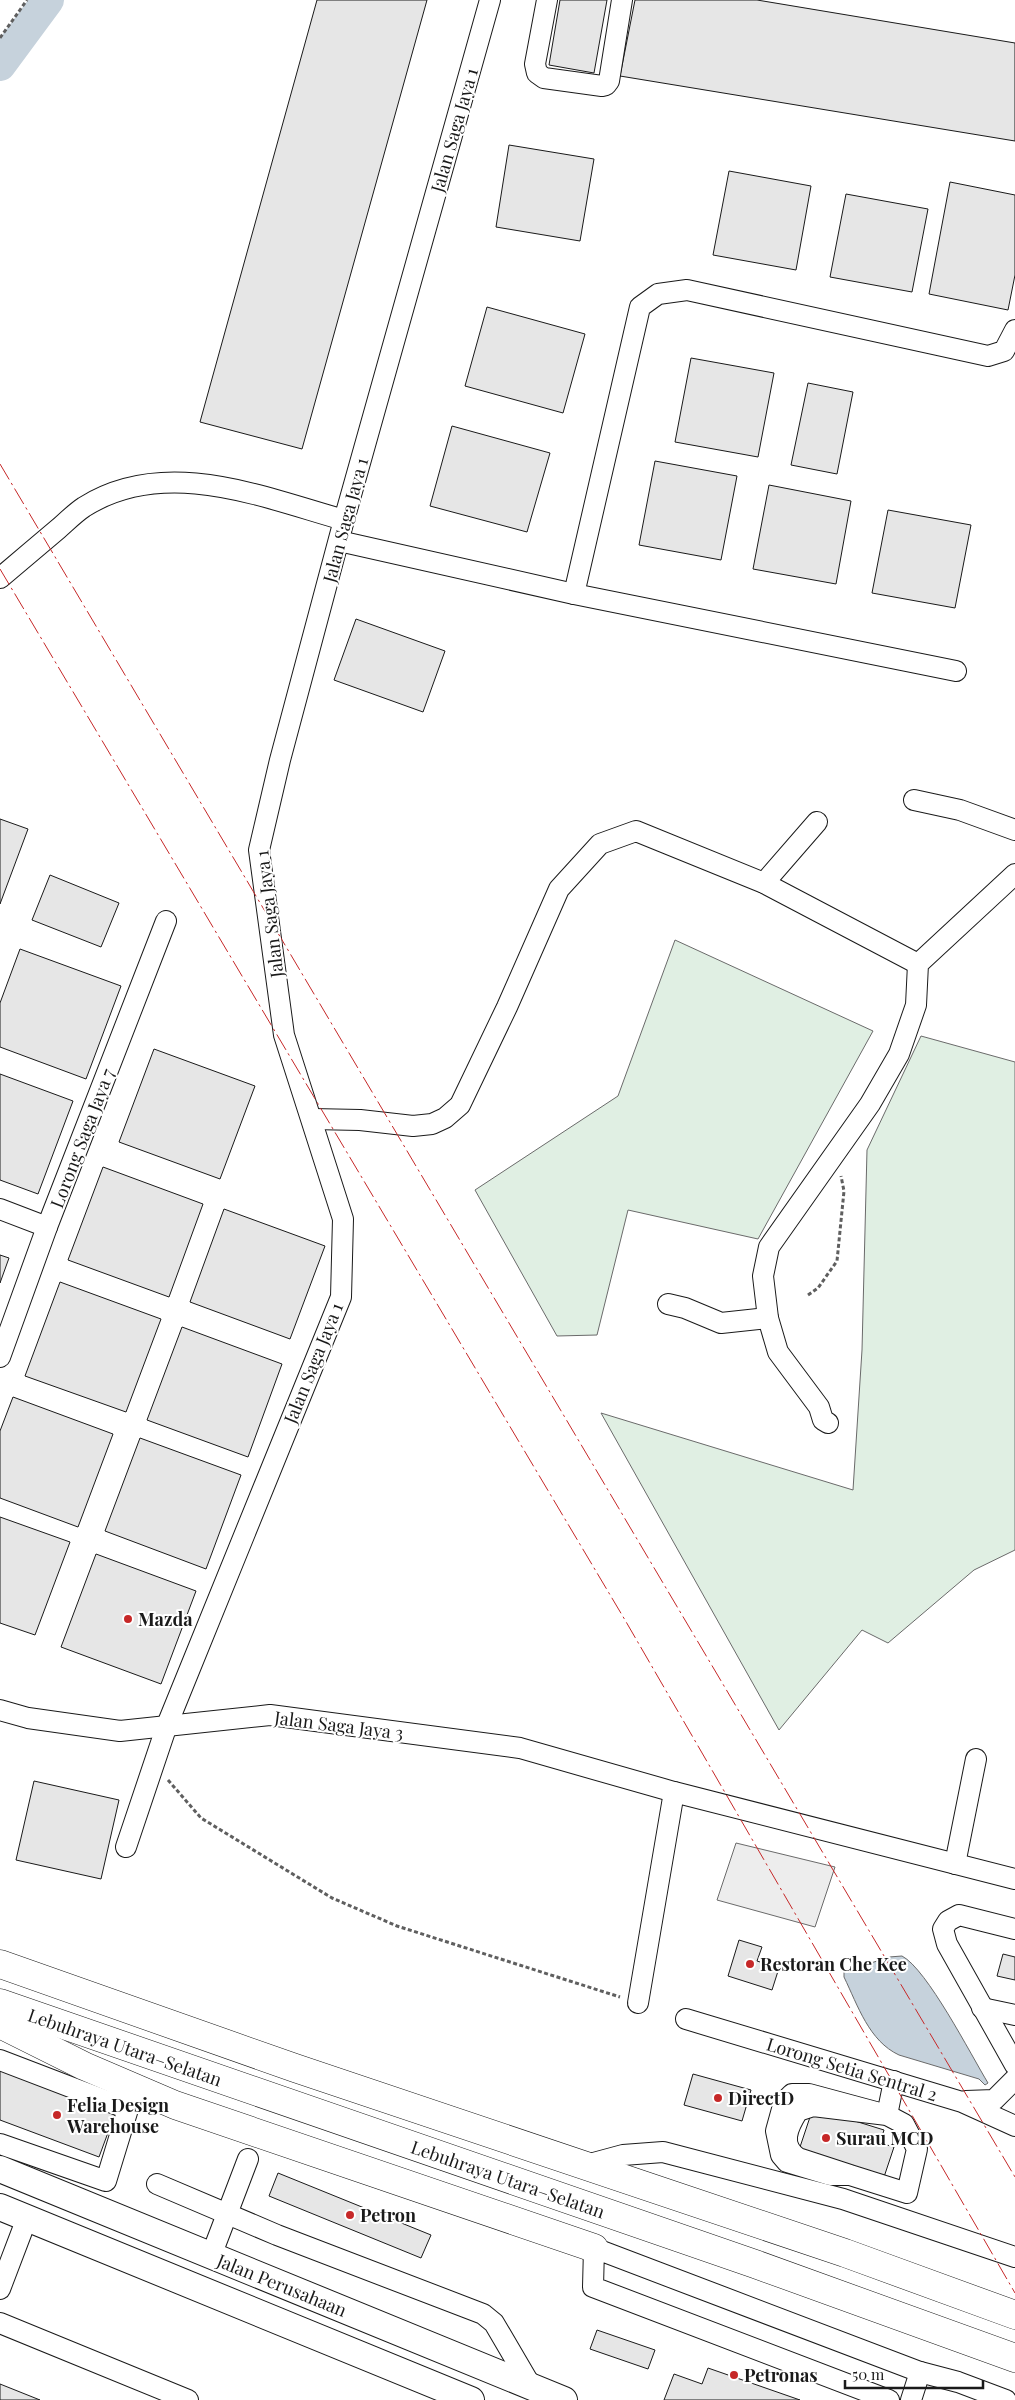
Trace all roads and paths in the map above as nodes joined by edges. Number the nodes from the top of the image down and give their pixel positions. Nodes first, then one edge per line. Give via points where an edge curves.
1 (27, 0) edge
2 (490, 0) edge
3 (546, 0) edge
4 (622, 0) edge
5 (0, 38) edge
6 (1015, 330) edge
7 (344, 520) junction
8 (339, 541) junction
9 (0, 578) edge
10 (574, 594) junction
11 (956, 671) dead end
12 (914, 800) dead end
13 (817, 822) dead end
14 (1015, 830) edge
15 (1015, 874) edge
16 (764, 883) junction
17 (166, 921) dead end
18 (918, 964) junction
19 (312, 1119) junction
20 (835, 1154) junction
21 (0, 1209) edge
22 (47, 1227) junction
23 (808, 1295) dead end
24 (668, 1304) dead end
25 (768, 1318) junction
26 (0, 1357) edge
27 (828, 1423) dead end
28 (0, 1710) edge
29 (168, 1725) junction
30 (976, 1759) dead end
31 (155, 1762) junction
32 (674, 1792) junction
33 (126, 1847) dead end
34 (955, 1864) junction
35 (1015, 1879) edge
36 (1015, 1930) edge
37 (0, 1964) edge
38 (0, 2003) edge
39 (638, 2003) joint
40 (982, 2008) junction
41 (1015, 2015) edge
42 (686, 2019) dead end
43 (0, 2024) edge
44 (0, 2060) edge
45 (1015, 2065) edge
46 (1015, 2079) edge
47 (894, 2082) junction
48 (962, 2102) junction
49 (887, 2115) junction
50 (1015, 2126) edge
51 (0, 2144) edge
52 (248, 2159) dead end
53 (586, 2165) junction
54 (0, 2169) edge
55 (157, 2184) dead end
56 (0, 2207) edge
57 (226, 2213) junction
58 (26, 2218) junction
59 (594, 2248) junction
60 (1014, 2255) edge
61 (211, 2256) junction
62 (5, 2264) edge
63 (0, 2290) edge
64 (1015, 2315) edge
65 (0, 2323) edge
66 (1015, 2358) edge
67 (920, 2372) junction
68 (532, 2386) junction
69 (188, 2400) edge
70 (471, 2400) edge
71 (564, 2400) edge
72 (889, 2400) edge
73 (910, 2400) edge
74 (1006, 2400) edge

1 - 5 path
2 - 7 street, Jalan Saga Jaya 1
3 - 4 street via 535,64 537,73 544,78 602,86 609,81
6 - 10 street via 1004,351 988,356 687,290 658,294 640,307
7 - 8 street, Jalan Saga Jaya 1
7 - 9 street via 231,488 182,482 138,484 108,494 84,507
8 - 10 street
8 - 19 street, Jalan Saga Jaya 1 via 259,850 284,1035
10 - 11 street
12 - 14 street via 960,810
13 - 16 street
15 - 18 street
16 - 18 street
16 - 19 street via 636,831 600,844 559,889 460,1105 432,1124 413,1126
17 - 22 street, Lorong Saga Jaya 7
18 - 20 street via 916,1005 899,1054 870,1104
19 - 29 street, Jalan Saga Jaya 1 via 343,1219 340,1297
20 - 23 path via 844,1191 837,1261 818,1288
20 - 25 street via 769,1247 763,1276
21 - 22 street
22 - 26 street, Lorong Saga Jaya 7
24 - 25 street via 721,1323
25 - 27 street via 778,1352
28 - 29 street, Jalan Saga Jaya 3 via 28,1718 120,1731
29 - 31 street, Jalan Saga Jaya 1
29 - 32 street, Jalan Saga Jaya 3 via 270,1715 520,1748
30 - 34 street
31 - 33 street, Jalan Saga Jaya 1
31 - 39 path via 178,1794 201,1818 332,1898 397,1926
32 - 34 street, Jalan Saga Jaya 3
32 - 39 street
34 - 35 street, Jalan Saga Jaya 3
36 - 40 street via 958,1915 943,1929
37 - 53 highway, Lebuhraya Utara–Selatan via 277,2062
38 - 66 highway, Lebuhraya Utara–Selatan via 755,2264
40 - 41 street
40 - 45 street
42 - 47 street, Lorong Setia Sentral 2
43 - 59 highway via 84,2066 176,2104
44 - 51 street via 128,2108 106,2181
46 - 48 street via 994,2100
47 - 48 street, Lorong Setia Sentral 2
47 - 49 street
48 - 50 street, Lorong Setia Sentral 2
49 - 49 street via 904,2124 917,2149 907,2193 850,2175 830,2175 787,2162 781,2155 776,2131 784,2102 792,2094 809,2094
52 - 57 street
53 - 60 street via 623,2155 663,2152 843,2199
53 - 64 highway, Lebuhraya Utara–Selatan
54 - 61 main road, Jalan Perusahaan
55 - 57 street
56 - 58 main road, Jalan Perusahaan
57 - 61 street
57 - 68 street via 483,2314 494,2323
58 - 62 street
58 - 70 main road, Jalan Perusahaan
59 - 67 street
59 - 72 street via 593,2287
61 - 68 main road, Jalan Perusahaan
62 - 63 street
65 - 69 street
67 - 73 street
67 - 74 street
68 - 71 main road, Jalan Perusahaan

